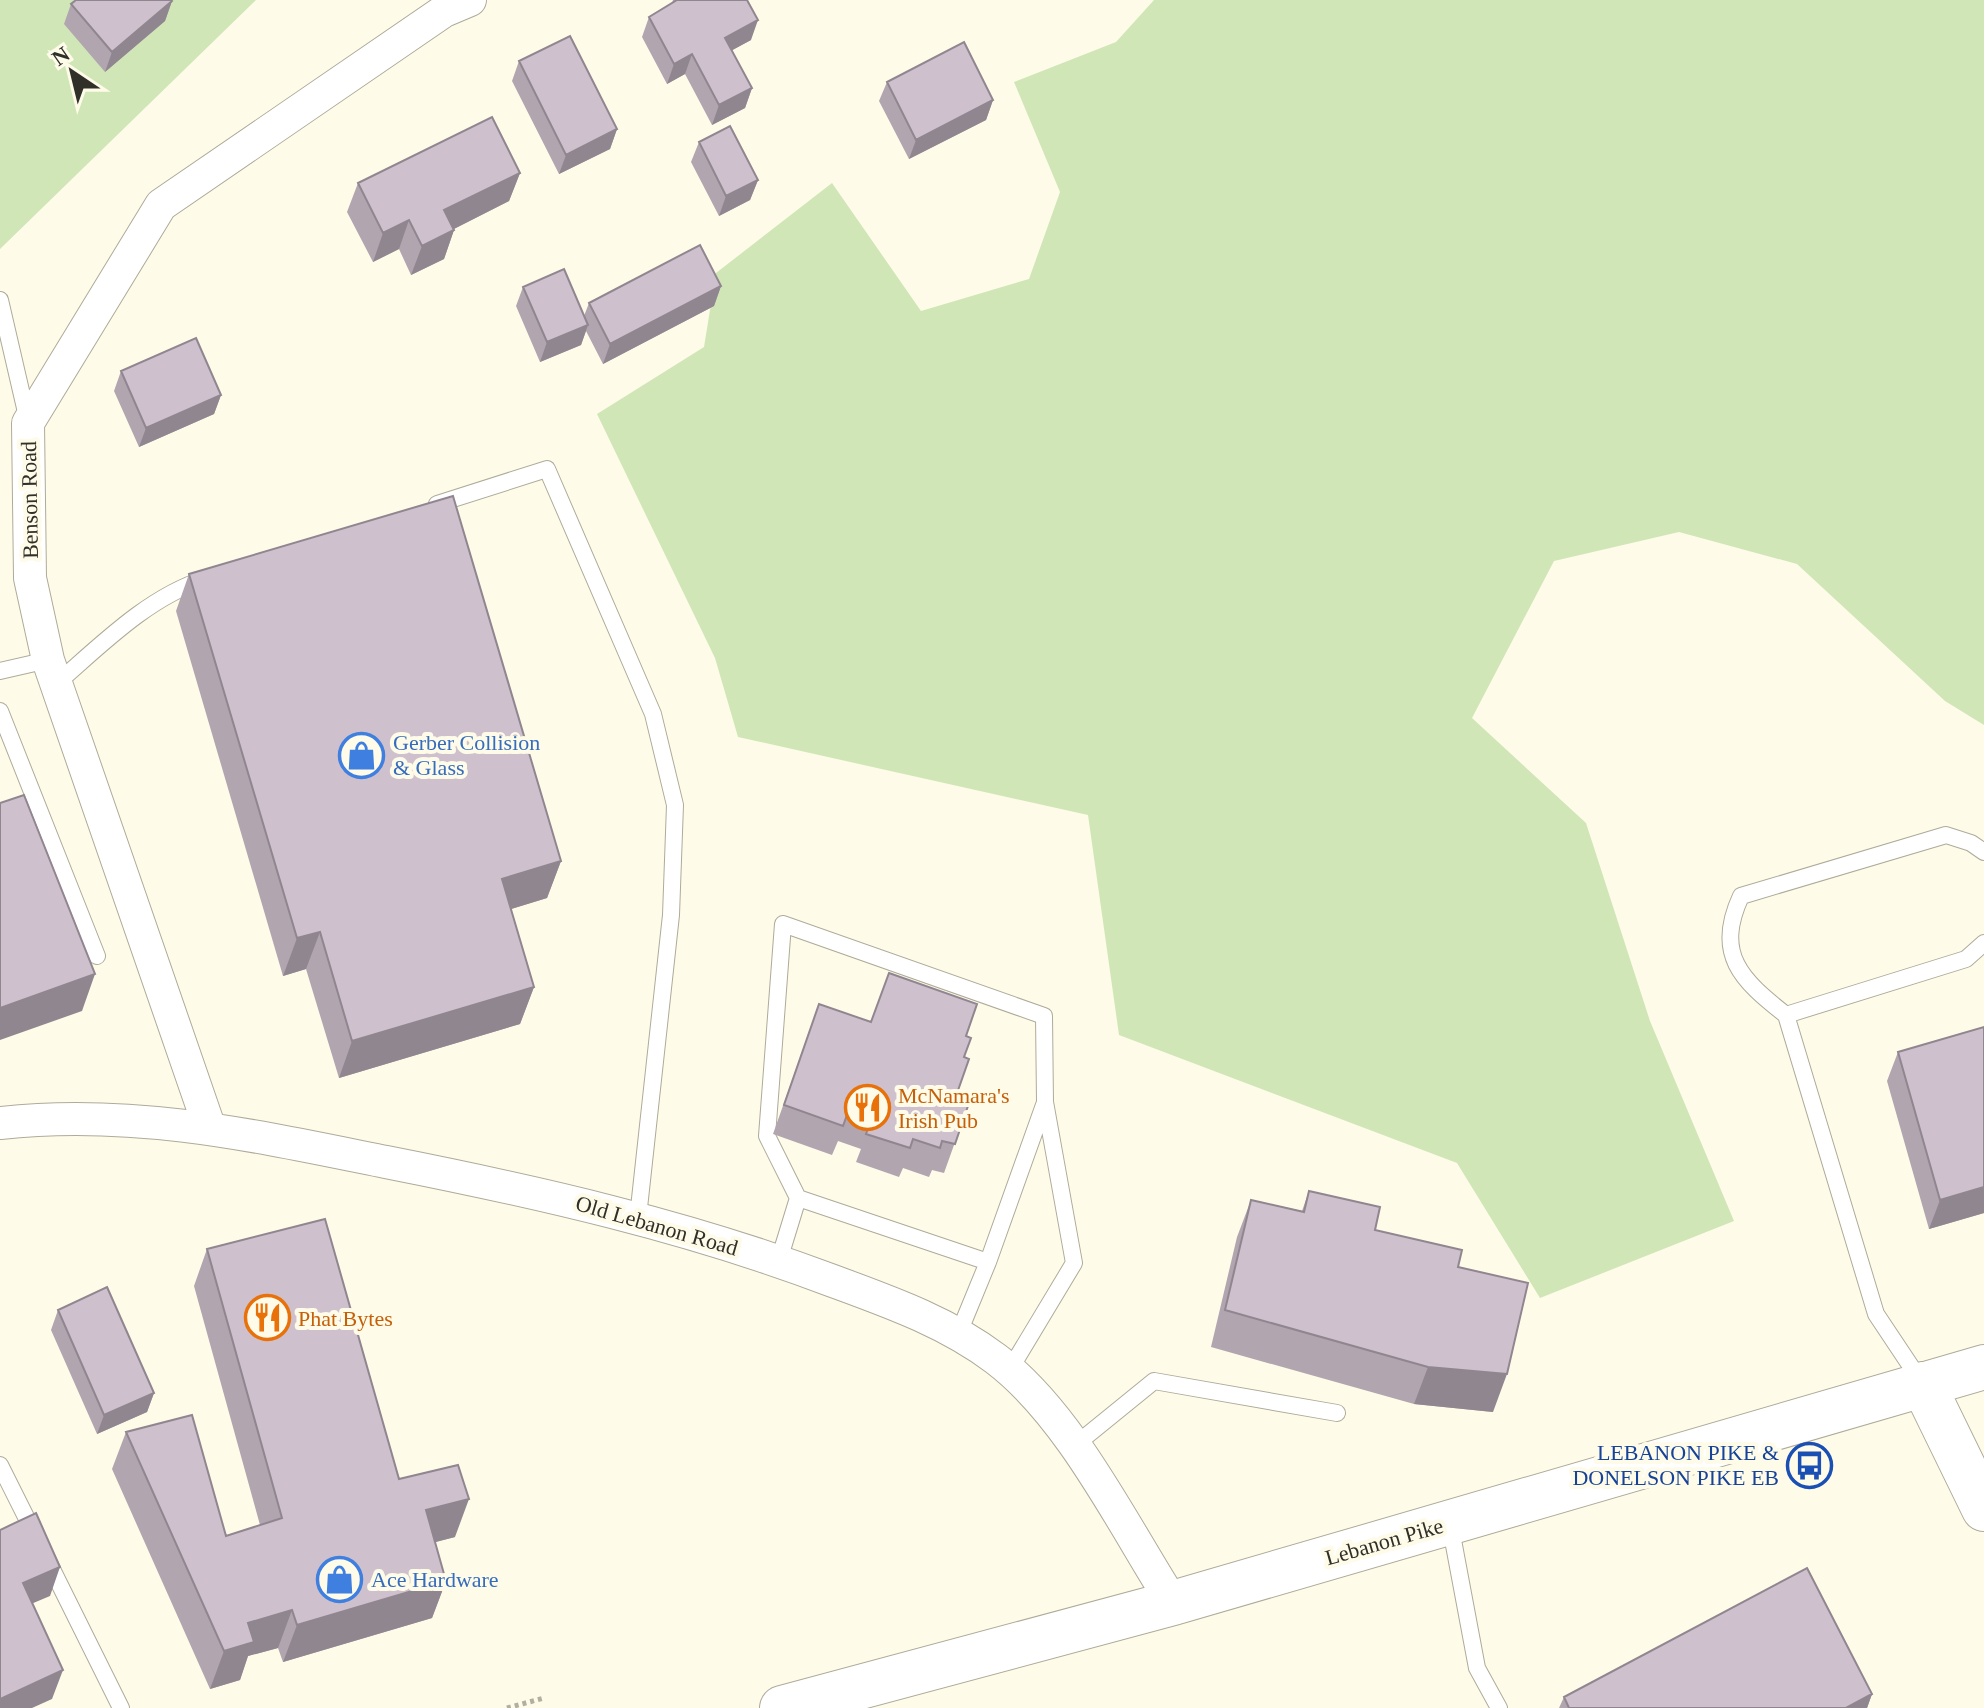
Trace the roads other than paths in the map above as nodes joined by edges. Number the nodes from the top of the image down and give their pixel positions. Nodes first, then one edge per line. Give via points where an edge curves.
1 (470, 0) edge
2 (0, 300) edge
3 (28, 423) junction
4 (15, 490) edge
5 (414, 512) edge
6 (222, 573) edge
7 (0, 671) edge
8 (52, 672) junction
9 (0, 711) edge
10 (1984, 852) edge
11 (1984, 943) edge
12 (97, 956) dead end
13 (1786, 1015) junction
14 (1045, 1102) junction
15 (0, 1123) edge
16 (209, 1126) junction
17 (798, 1198) junction
18 (638, 1217) junction
19 (779, 1260) junction
20 (988, 1262) junction
21 (958, 1335) junction
22 (1984, 1367) edge
23 (1009, 1371) junction
24 (1923, 1384) junction
25 (1337, 1413) dead end
26 (1074, 1446) junction
27 (0, 1465) edge
28 (1984, 1509) edge
29 (1449, 1522) junction
30 (1173, 1603) junction
31 (121, 1708) edge
32 (782, 1708) edge
33 (1499, 1708) edge

1 - 3 street, Benson Road via 444,11 161,205
2 - 3 lane
3 - 4 street, Benson Road
4 - 8 street, Benson Road
5 - 18 lane via 547,469 653,714 675,820 671,915
6 - 8 lane via 178,587
7 - 8 lane
8 - 16 street, Benson Road
9 - 12 lane
10 - 13 lane via 1946,835 1741,896 1730,919 1735,962 1747,984
11 - 13 lane via 1966,959
13 - 24 lane via 1876,1314
14 - 17 lane via 1044,1016 783,924 767,1136
14 - 20 lane
14 - 23 lane via 1074,1263
15 - 16 street, Old Lebanon Road via 74,1118
16 - 18 street, Old Lebanon Road via 474,1178
17 - 19 lane
17 - 20 lane
18 - 19 street, Old Lebanon Road
19 - 21 street, Old Lebanon Road via 930,1318
20 - 21 lane
21 - 23 street, Old Lebanon Road
22 - 24 main road, Lebanon Pike
23 - 26 street, Old Lebanon Road via 1056,1417
24 - 28 main road
24 - 29 main road, Lebanon Pike
25 - 26 lane via 1154,1381
26 - 30 street, Old Lebanon Road
27 - 31 lane
29 - 30 main road, Lebanon Pike
29 - 33 lane via 1477,1668
30 - 32 main road, Lebanon Pike via 890,1687

